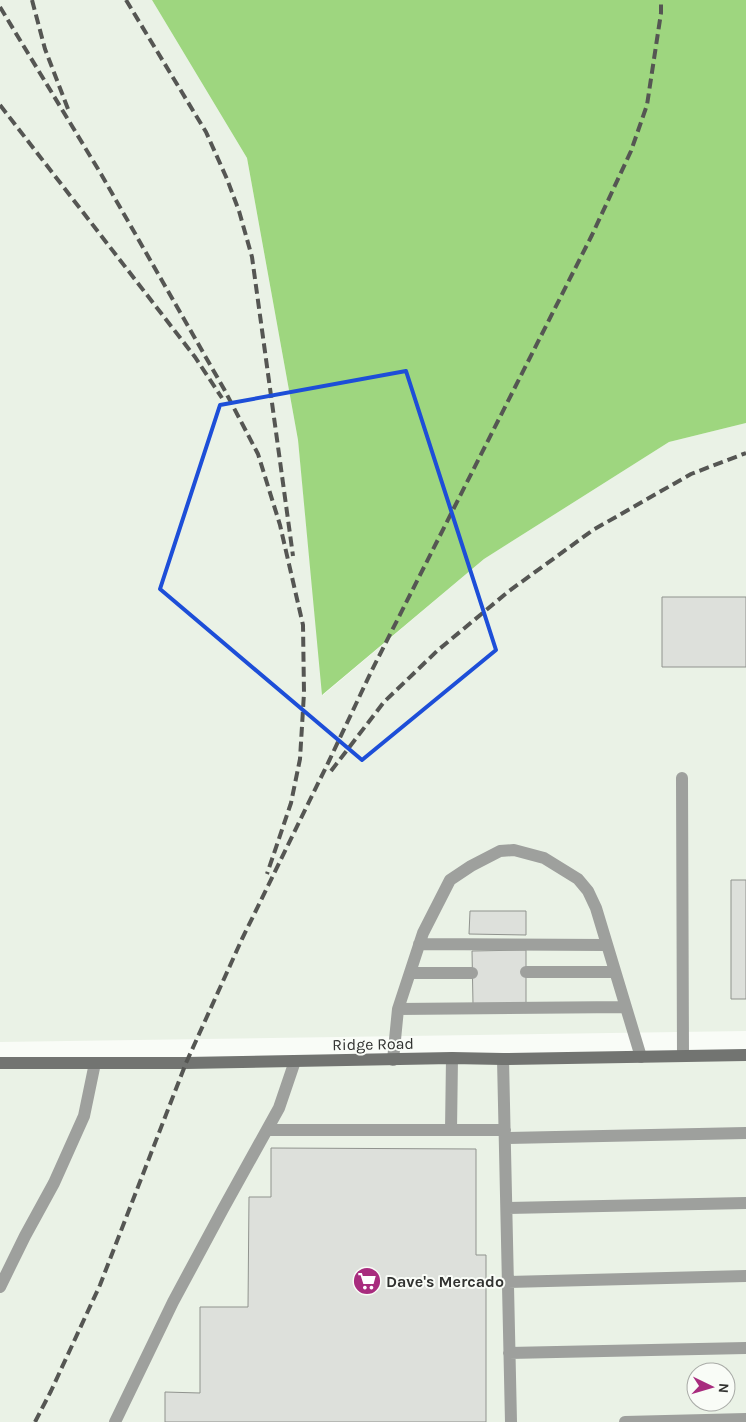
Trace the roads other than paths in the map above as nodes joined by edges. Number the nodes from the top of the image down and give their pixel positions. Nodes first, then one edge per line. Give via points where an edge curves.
1 (682, 778) dead end
2 (419, 944) junction
3 (607, 945) junction
4 (526, 972) dead end
5 (615, 972) junction
6 (410, 973) junction
7 (472, 973) dead end
8 (626, 1007) junction
9 (398, 1009) junction
10 (746, 1055) edge
11 (683, 1056) junction
12 (641, 1057) junction
13 (452, 1058) junction
14 (503, 1059) junction
15 (393, 1060) junction
16 (295, 1061) junction
17 (0, 1063) edge
18 (95, 1063) junction
19 (267, 1130) junction
20 (451, 1130) junction
21 (746, 1133) edge
22 (505, 1134) junction
23 (746, 1203) edge
24 (507, 1208) junction
25 (746, 1276) edge
26 (508, 1282) junction
27 (0, 1287) edge
28 (746, 1348) edge
29 (509, 1353) junction
30 (746, 1419) edge
31 (115, 1422) edge
32 (510, 1422) edge
33 (625, 1422) edge

1 - 11 lane
2 - 3 lane
2 - 3 lane via 450,880 500,852 514,850 544,858 578,879 588,890 596,908
2 - 6 lane
3 - 5 lane
4 - 5 lane
5 - 8 lane
6 - 7 lane
6 - 9 lane
8 - 9 lane
8 - 12 lane
9 - 15 lane
10 - 11 main road, Ridge Road
11 - 12 main road, Ridge Road
12 - 14 main road, Ridge Road
13 - 14 main road, Ridge Road
13 - 15 main road, Ridge Road
13 - 20 lane
14 - 22 lane
15 - 16 main road, Ridge Road
16 - 18 main road, Ridge Road
16 - 19 lane via 279,1108
17 - 18 main road, Ridge Road
18 - 27 lane via 84,1116 54,1183
19 - 20 lane
19 - 31 lane via 173,1302
20 - 22 lane
21 - 22 lane
22 - 24 lane
23 - 24 lane
24 - 26 lane
25 - 26 lane
26 - 29 lane
28 - 29 lane
29 - 32 lane
30 - 33 lane

